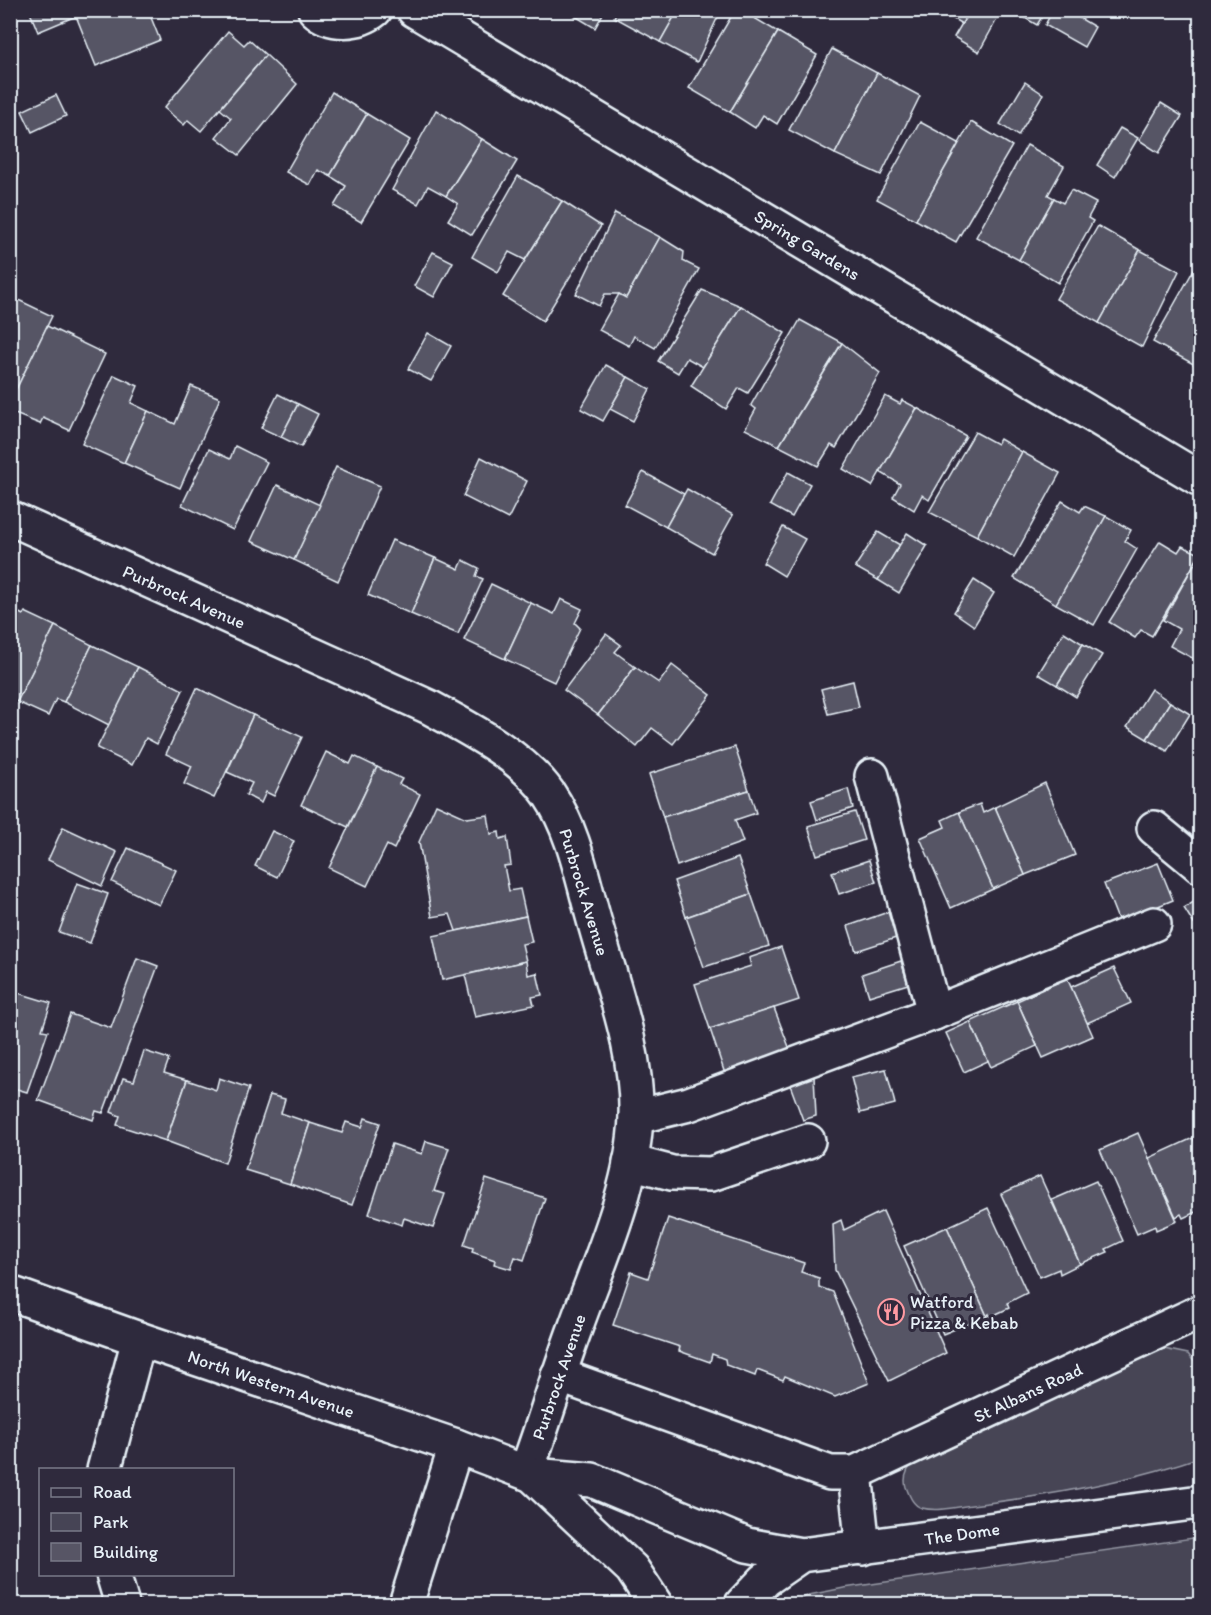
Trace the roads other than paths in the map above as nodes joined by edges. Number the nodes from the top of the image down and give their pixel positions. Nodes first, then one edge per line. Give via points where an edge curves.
1 (315, 10) edge
2 (375, 10) edge
3 (414, 10) edge
4 (1200, 479) edge
5 (10, 518) edge
6 (872, 776) dead end
7 (1154, 828) dead end
8 (1200, 866) edge
9 (1154, 924) dead end
10 (934, 1012) junction
11 (636, 1117) junction
12 (808, 1141) dead end
13 (630, 1162) junction
14 (10, 1293) edge
15 (1200, 1312) edge
16 (139, 1339) junction
17 (558, 1375) junction
18 (456, 1446) junction
19 (105, 1468) edge
20 (855, 1473) junction
21 (529, 1474) junction
22 (1200, 1502) edge
23 (863, 1548) junction
24 (801, 1555) junction
25 (113, 1576) edge
26 (122, 1605) edge
27 (406, 1605) edge
28 (655, 1605) edge
29 (742, 1605) edge

1 - 2 main road via 335,20 353,20
3 - 4 main road, Spring Gardens
5 - 11 main road, Purbrock Avenue via 429,707 517,761 549,793 568,831 625,1029
6 - 10 main road
7 - 8 main road
9 - 10 main road
10 - 11 main road via 689,1104
11 - 13 main road, Purbrock Avenue
12 - 13 main road via 711,1174 672,1173
13 - 17 main road, Purbrock Avenue via 616,1215
14 - 16 main road, North Western Avenue
15 - 20 main road, St Albans Road
16 - 18 main road, North Western Avenue
16 - 19 main road
17 - 20 main road, St Albans Road via 830,1473
17 - 21 main road, Purbrock Avenue
18 - 21 main road, North Western Avenue
18 - 27 main road
20 - 23 main road
21 - 24 main road, North Western Avenue via 592,1480 747,1545
21 - 28 main road, North Western Avenue via 632,1569
22 - 23 main road, The Dome
23 - 24 main road, The Dome
24 - 29 main road, The Dome via 765,1580
25 - 26 main road

